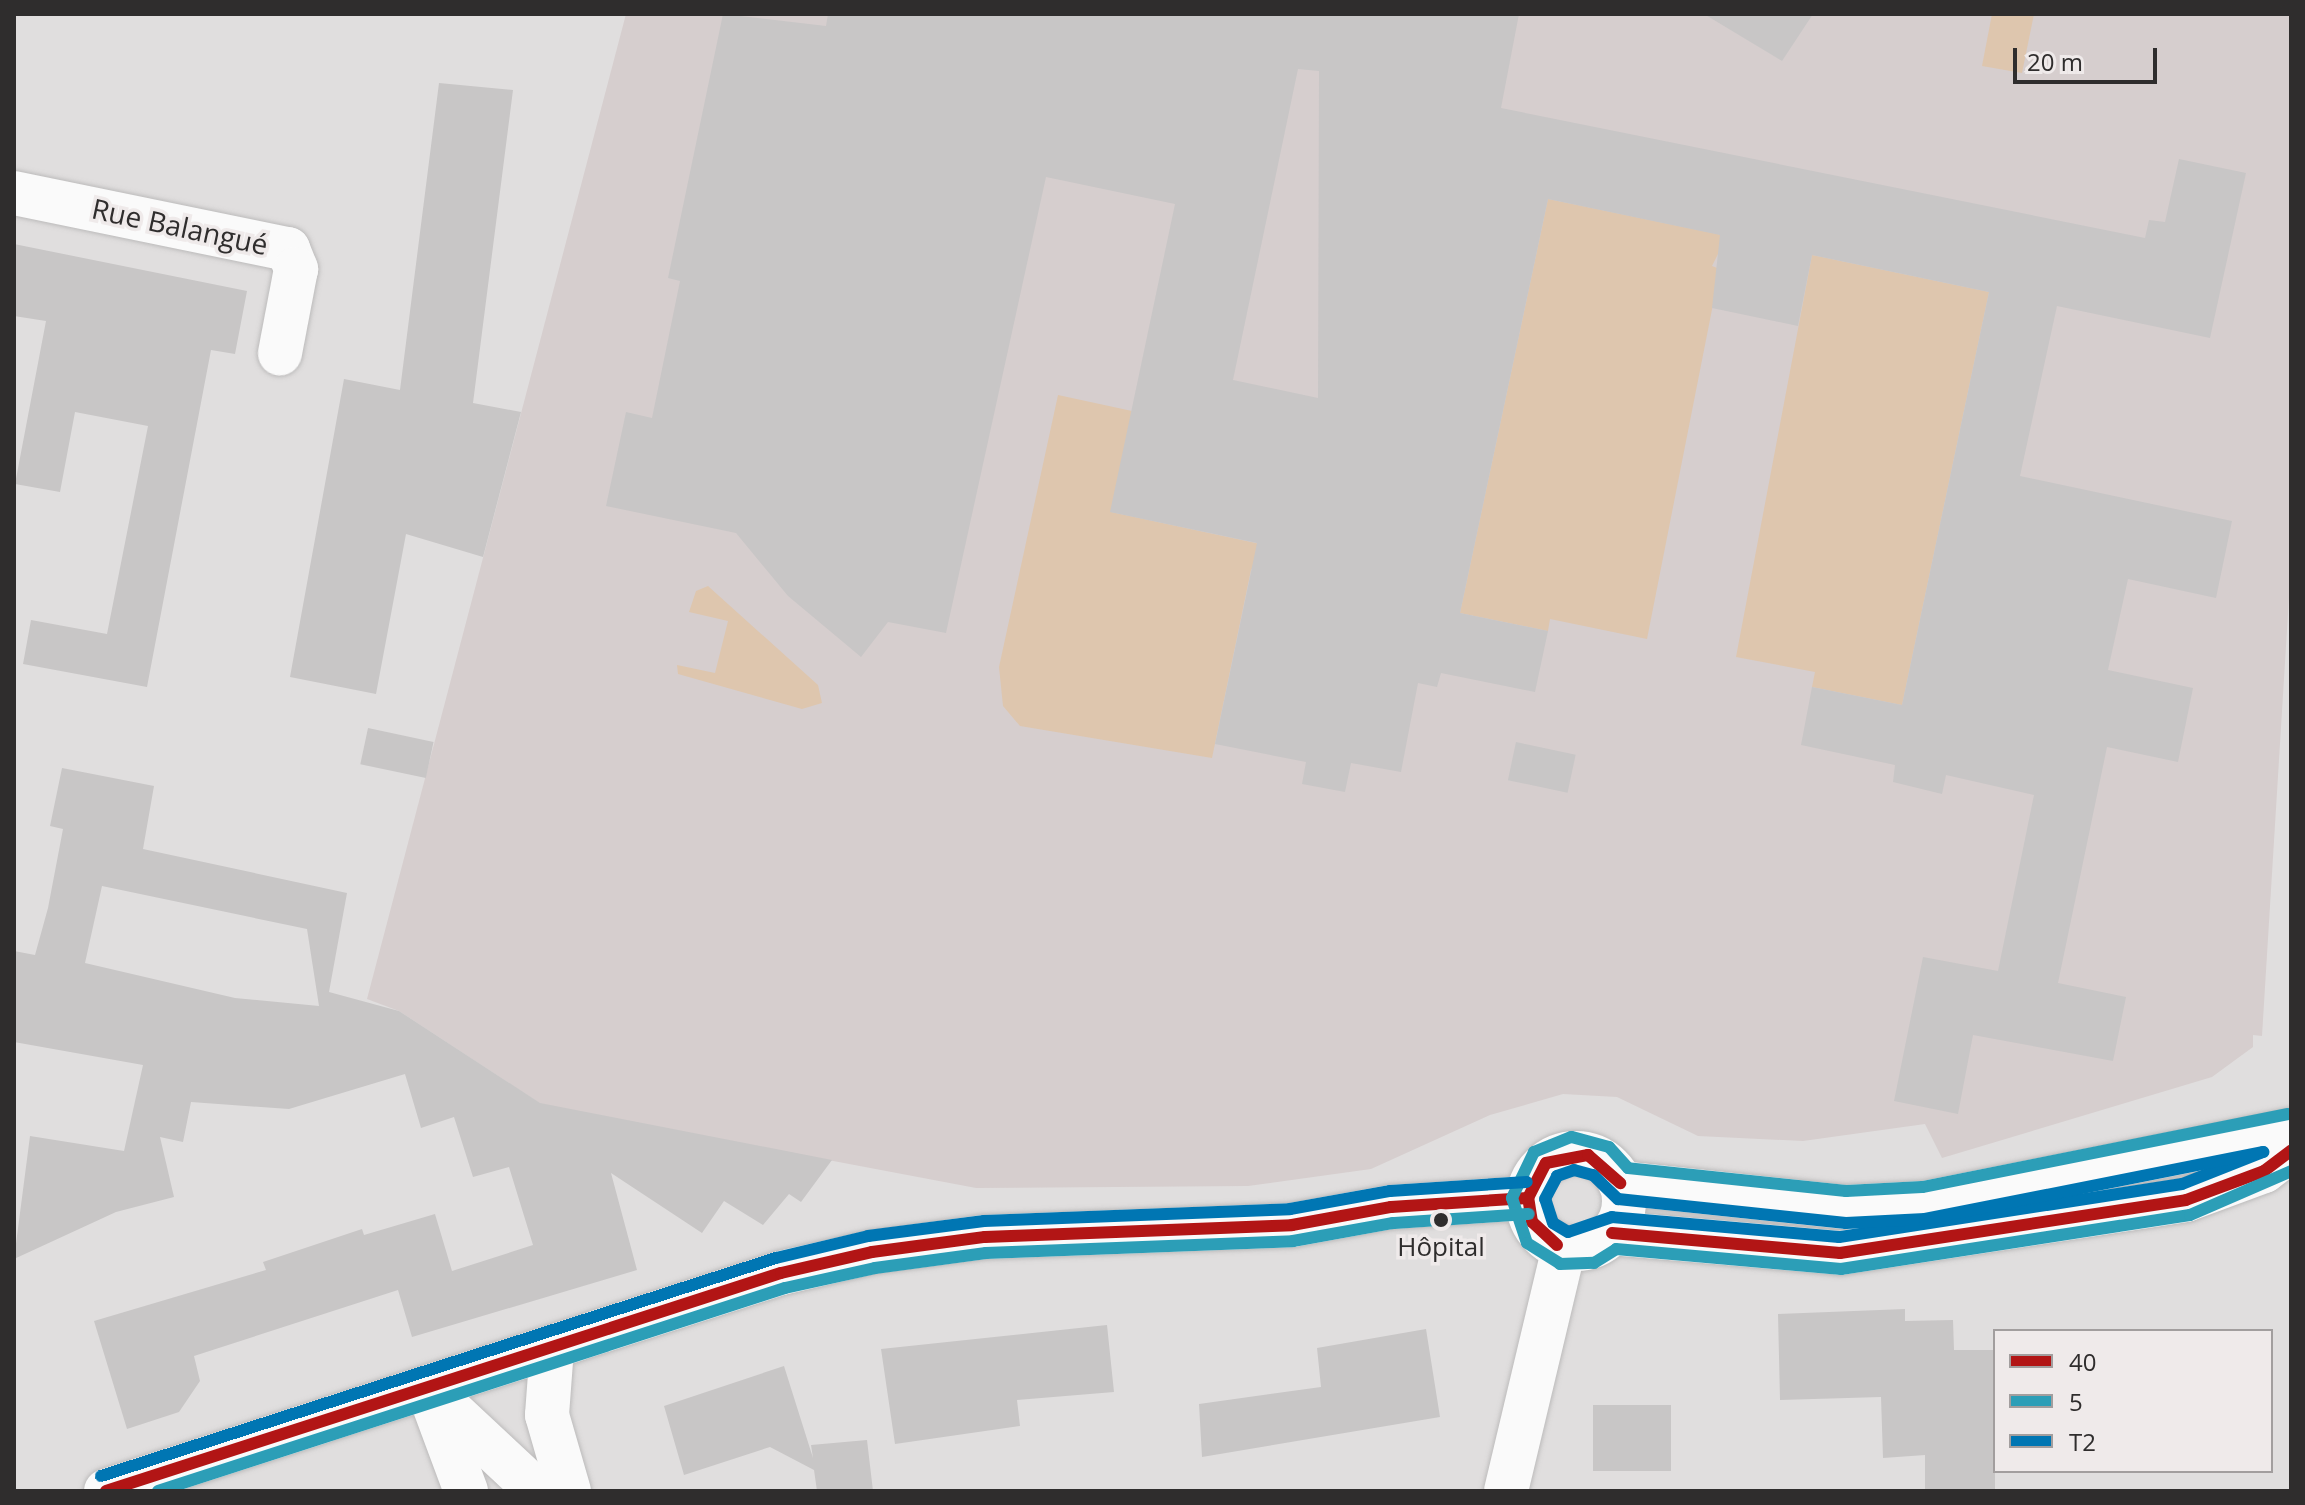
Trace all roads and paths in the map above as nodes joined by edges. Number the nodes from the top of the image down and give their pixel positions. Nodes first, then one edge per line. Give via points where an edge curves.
1 (14, 193) edge
2 (280, 353) dead end
3 (2291, 1130) edge
4 (2291, 1151) edge
5 (1620, 1183) junction
6 (1528, 1198) junction
7 (1612, 1233) junction
8 (1564, 1248) junction
9 (552, 1348) junction
10 (427, 1388) junction
11 (106, 1491) edge
12 (466, 1491) edge
13 (537, 1491) edge
14 (569, 1491) edge
15 (1506, 1491) edge

1 - 2 main road, Rue Balangué via 288,249 296,269
3 - 5 main road via 1924,1203 1846,1207
4 - 7 main road via 2264,1171 2186,1200 1840,1253
5 - 6 main road via 1602,1161 1573,1153 1546,1163
5 - 7 main road via 1623,1209
6 - 8 main road via 1540,1234
6 - 9 main road via 1391,1207 1292,1225 927,1242 781,1273
7 - 8 main road via 1590,1247
8 - 15 main road
9 - 10 main road
9 - 14 main road via 547,1415
10 - 11 main road
10 - 12 main road
10 - 13 main road

